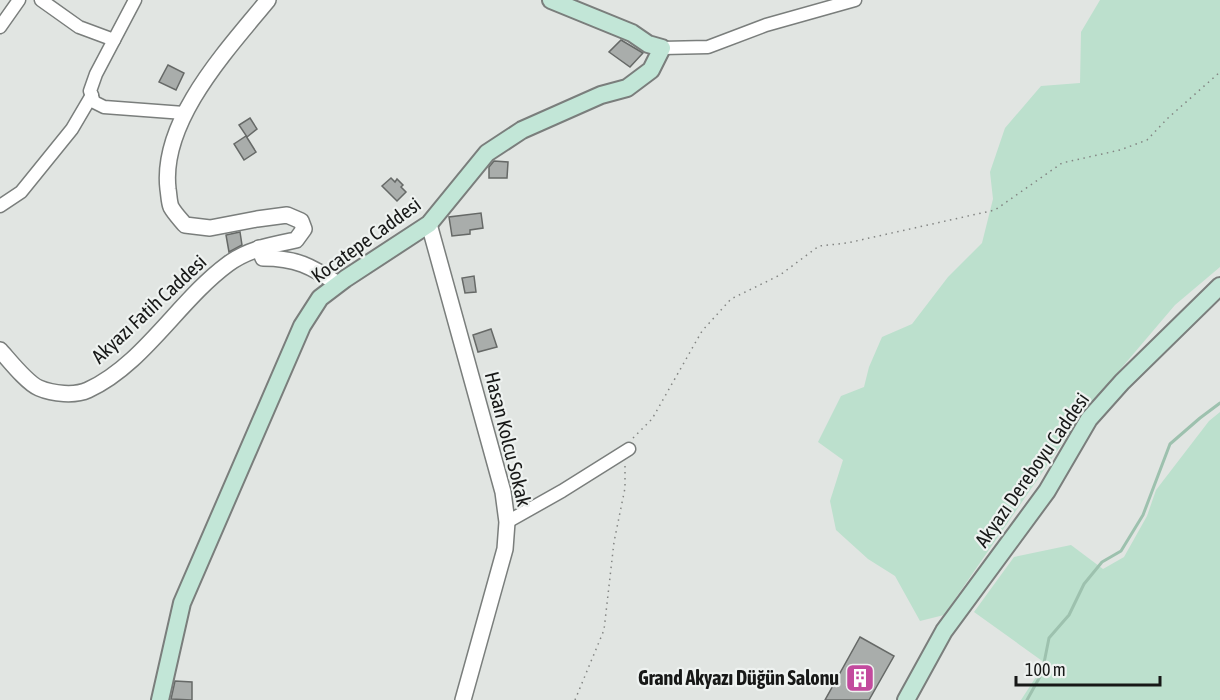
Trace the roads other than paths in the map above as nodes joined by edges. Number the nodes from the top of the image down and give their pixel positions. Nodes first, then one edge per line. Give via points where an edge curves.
1 (19, 0) edge
2 (41, 0) edge
3 (135, 0) edge
4 (268, 0) edge
5 (551, 0) edge
6 (855, 0) edge
7 (0, 27) edge
8 (114, 40) junction
9 (662, 48) junction
10 (92, 95) junction
11 (184, 113) junction
12 (0, 206) edge
13 (429, 224) junction
14 (259, 248) junction
15 (338, 284) junction
16 (1220, 286) edge
17 (0, 350) edge
18 (629, 449) road end
19 (507, 522) junction
20 (160, 700) edge
21 (463, 700) edge
22 (906, 700) edge

1 - 7 street
2 - 8 street via 79,27
3 - 8 street
4 - 11 street
5 - 9 main road
6 - 9 street via 766,25 708,47
8 - 10 street via 96,74
9 - 13 main road, Kocatepe Caddesi via 651,70 627,88 601,95 522,130 487,153
10 - 11 street via 94,102 104,107
10 - 12 street via 72,129 21,192
11 - 14 street, Akyazı Fatih Caddesi via 166,172 170,206 185,225 210,228 287,215 301,221 304,229 296,240
13 - 15 main road, Kocatepe Caddesi
13 - 19 street, Hasan Kolcu Sokak via 503,492
14 - 15 street via 263,258 311,266
14 - 17 street, Akyazı Fatih Caddesi via 229,263 116,374 86,391 57,394 37,388
15 - 20 main road, Kocatepe Caddesi via 320,298 302,326 182,603
16 - 22 main road, Akyazı Dereboyu Caddesi via 1089,419 1047,491 944,631
18 - 19 street
19 - 21 street, Hasan Kolcu Sokak via 505,549

